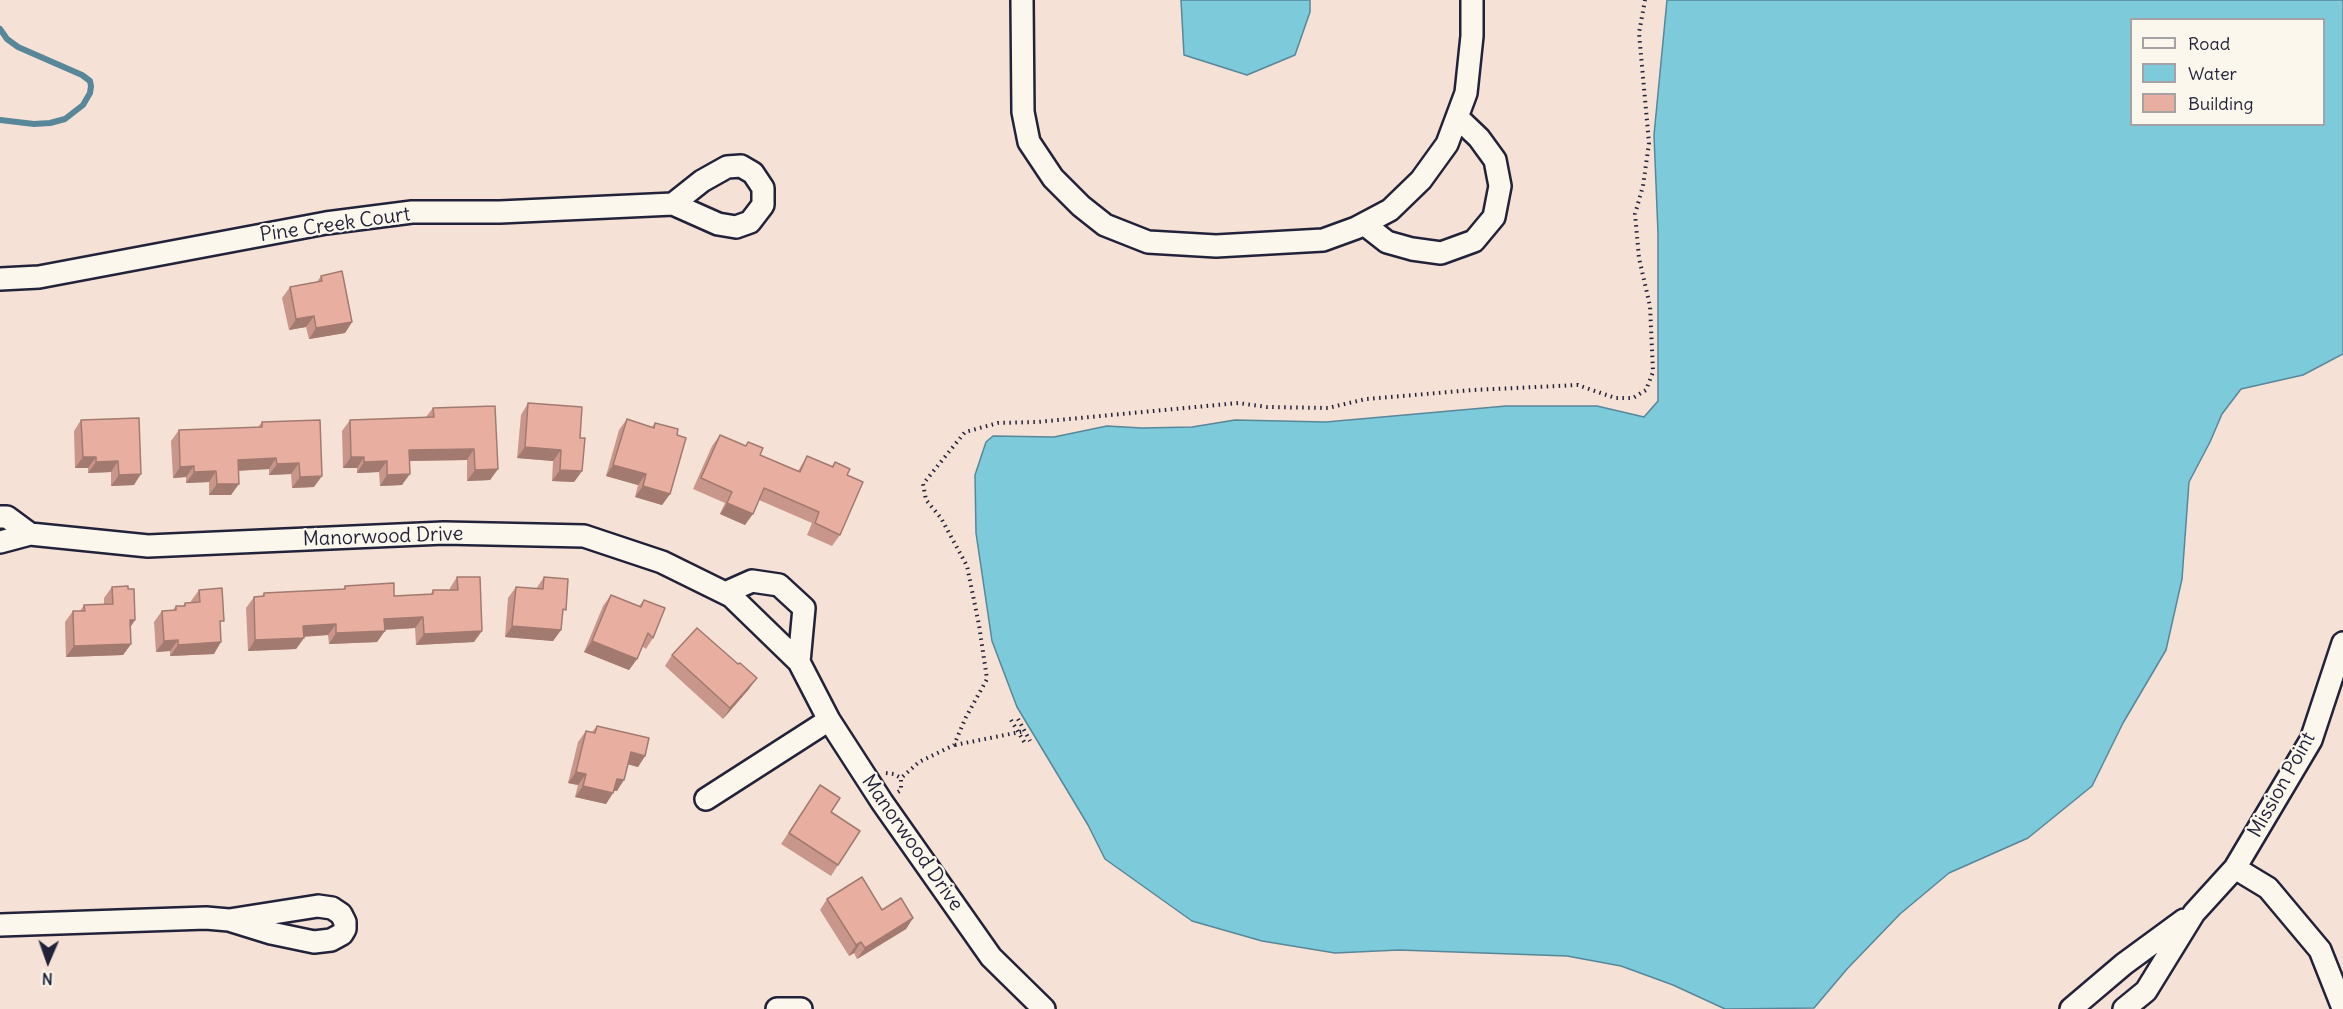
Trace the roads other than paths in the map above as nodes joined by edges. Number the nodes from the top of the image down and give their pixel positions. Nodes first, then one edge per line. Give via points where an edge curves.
1 (1022, 0) edge
2 (1472, 0) edge
3 (1457, 117) junction
4 (673, 204) dead end
5 (1364, 224) junction
6 (0, 279) edge
7 (0, 517) edge
8 (30, 534) junction
9 (0, 542) edge
10 (725, 593) junction
11 (2343, 643) edge
12 (799, 662) junction
13 (829, 720) junction
14 (706, 799) dead end
15 (2235, 868) junction
16 (2194, 913) junction
17 (229, 920) dead end
18 (0, 925) edge
19 (2343, 1008) edge
20 (777, 1009) edge
21 (801, 1009) edge
22 (1044, 1009) edge
23 (2071, 1009) edge
24 (2124, 1009) edge

1 - 5 street via 1023,112 1029,142 1053,178 1105,225 1148,242 1216,246 1323,240
2 - 3 street via 1466,93
3 - 5 street via 1448,144 1421,180 1390,210
3 - 5 street via 1495,160 1500,186 1494,217 1474,241 1441,253 1412,249 1387,242
4 - 6 street, Pine Creek Court via 383,215 39,277
7 - 8 street, Manorwood Drive via 7,517
8 - 9 street, Manorwood Drive
8 - 10 street, Manorwood Drive via 148,546 444,533 584,536 662,562
10 - 12 street, Manorwood Drive
10 - 12 street via 752,581 779,585 804,608
11 - 15 street, Mission Point via 2311,740
12 - 13 street, Manorwood Drive
13 - 14 street
13 - 22 street, Manorwood Drive via 991,957
15 - 16 street, Mission Point
15 - 19 street via 2268,888 2320,950
16 - 23 street, Mission Point
16 - 24 street, Mission Point via 2146,991
17 - 18 street
20 - 21 street

